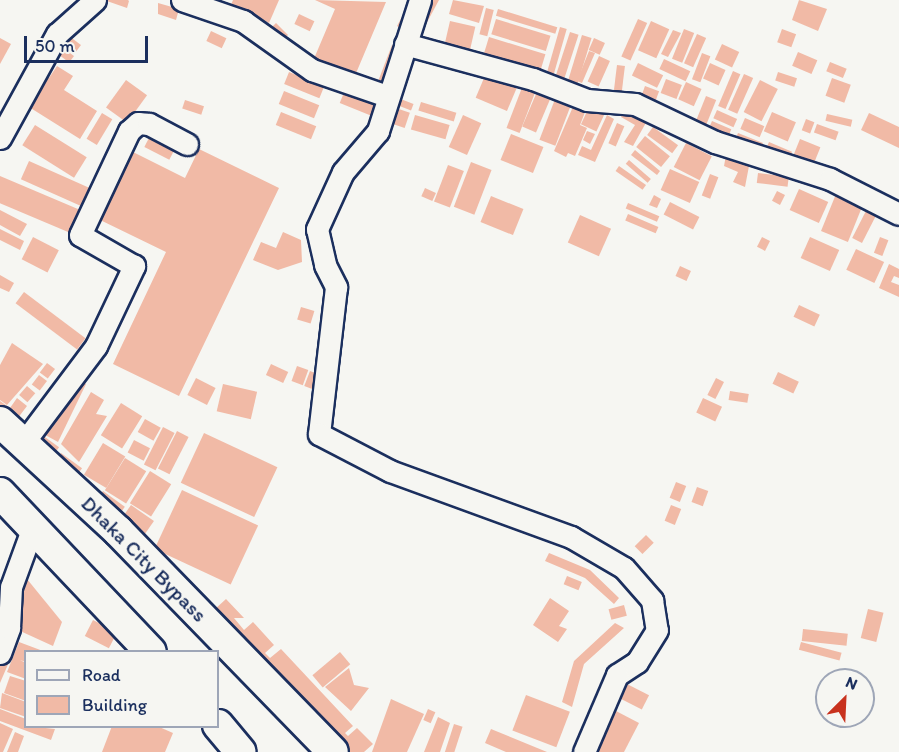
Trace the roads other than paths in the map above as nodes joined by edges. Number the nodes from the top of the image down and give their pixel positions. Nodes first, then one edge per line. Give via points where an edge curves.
1 (95, 0) edge
2 (182, 0) edge
3 (420, 0) edge
4 (405, 44) junction
5 (387, 96) junction
6 (0, 138) edge
7 (187, 144) dead end
8 (899, 214) edge
9 (0, 422) edge
10 (24, 442) junction
11 (0, 493) edge
12 (33, 527) junction
13 (150, 650) edge
14 (0, 653) edge
15 (219, 726) edge
16 (242, 752) edge
17 (333, 752) edge
18 (584, 752) edge

1 - 6 street via 57,34
2 - 5 street via 243,21 312,70
3 - 4 street
4 - 5 street
4 - 8 street via 533,79 587,100 635,104 715,142 830,179
5 - 18 street via 378,131 343,172 317,229 325,265 336,287 319,434 390,471 572,537 624,568 652,600 657,630 637,662 617,675
7 - 10 street via 148,124 138,123 129,131 80,235 134,266 96,346
9 - 10 highway, Dhaka City Bypass
10 - 17 highway, Dhaka City Bypass via 118,531
11 - 12 highway
12 - 13 highway
12 - 14 street via 11,587 10,619
15 - 16 highway

